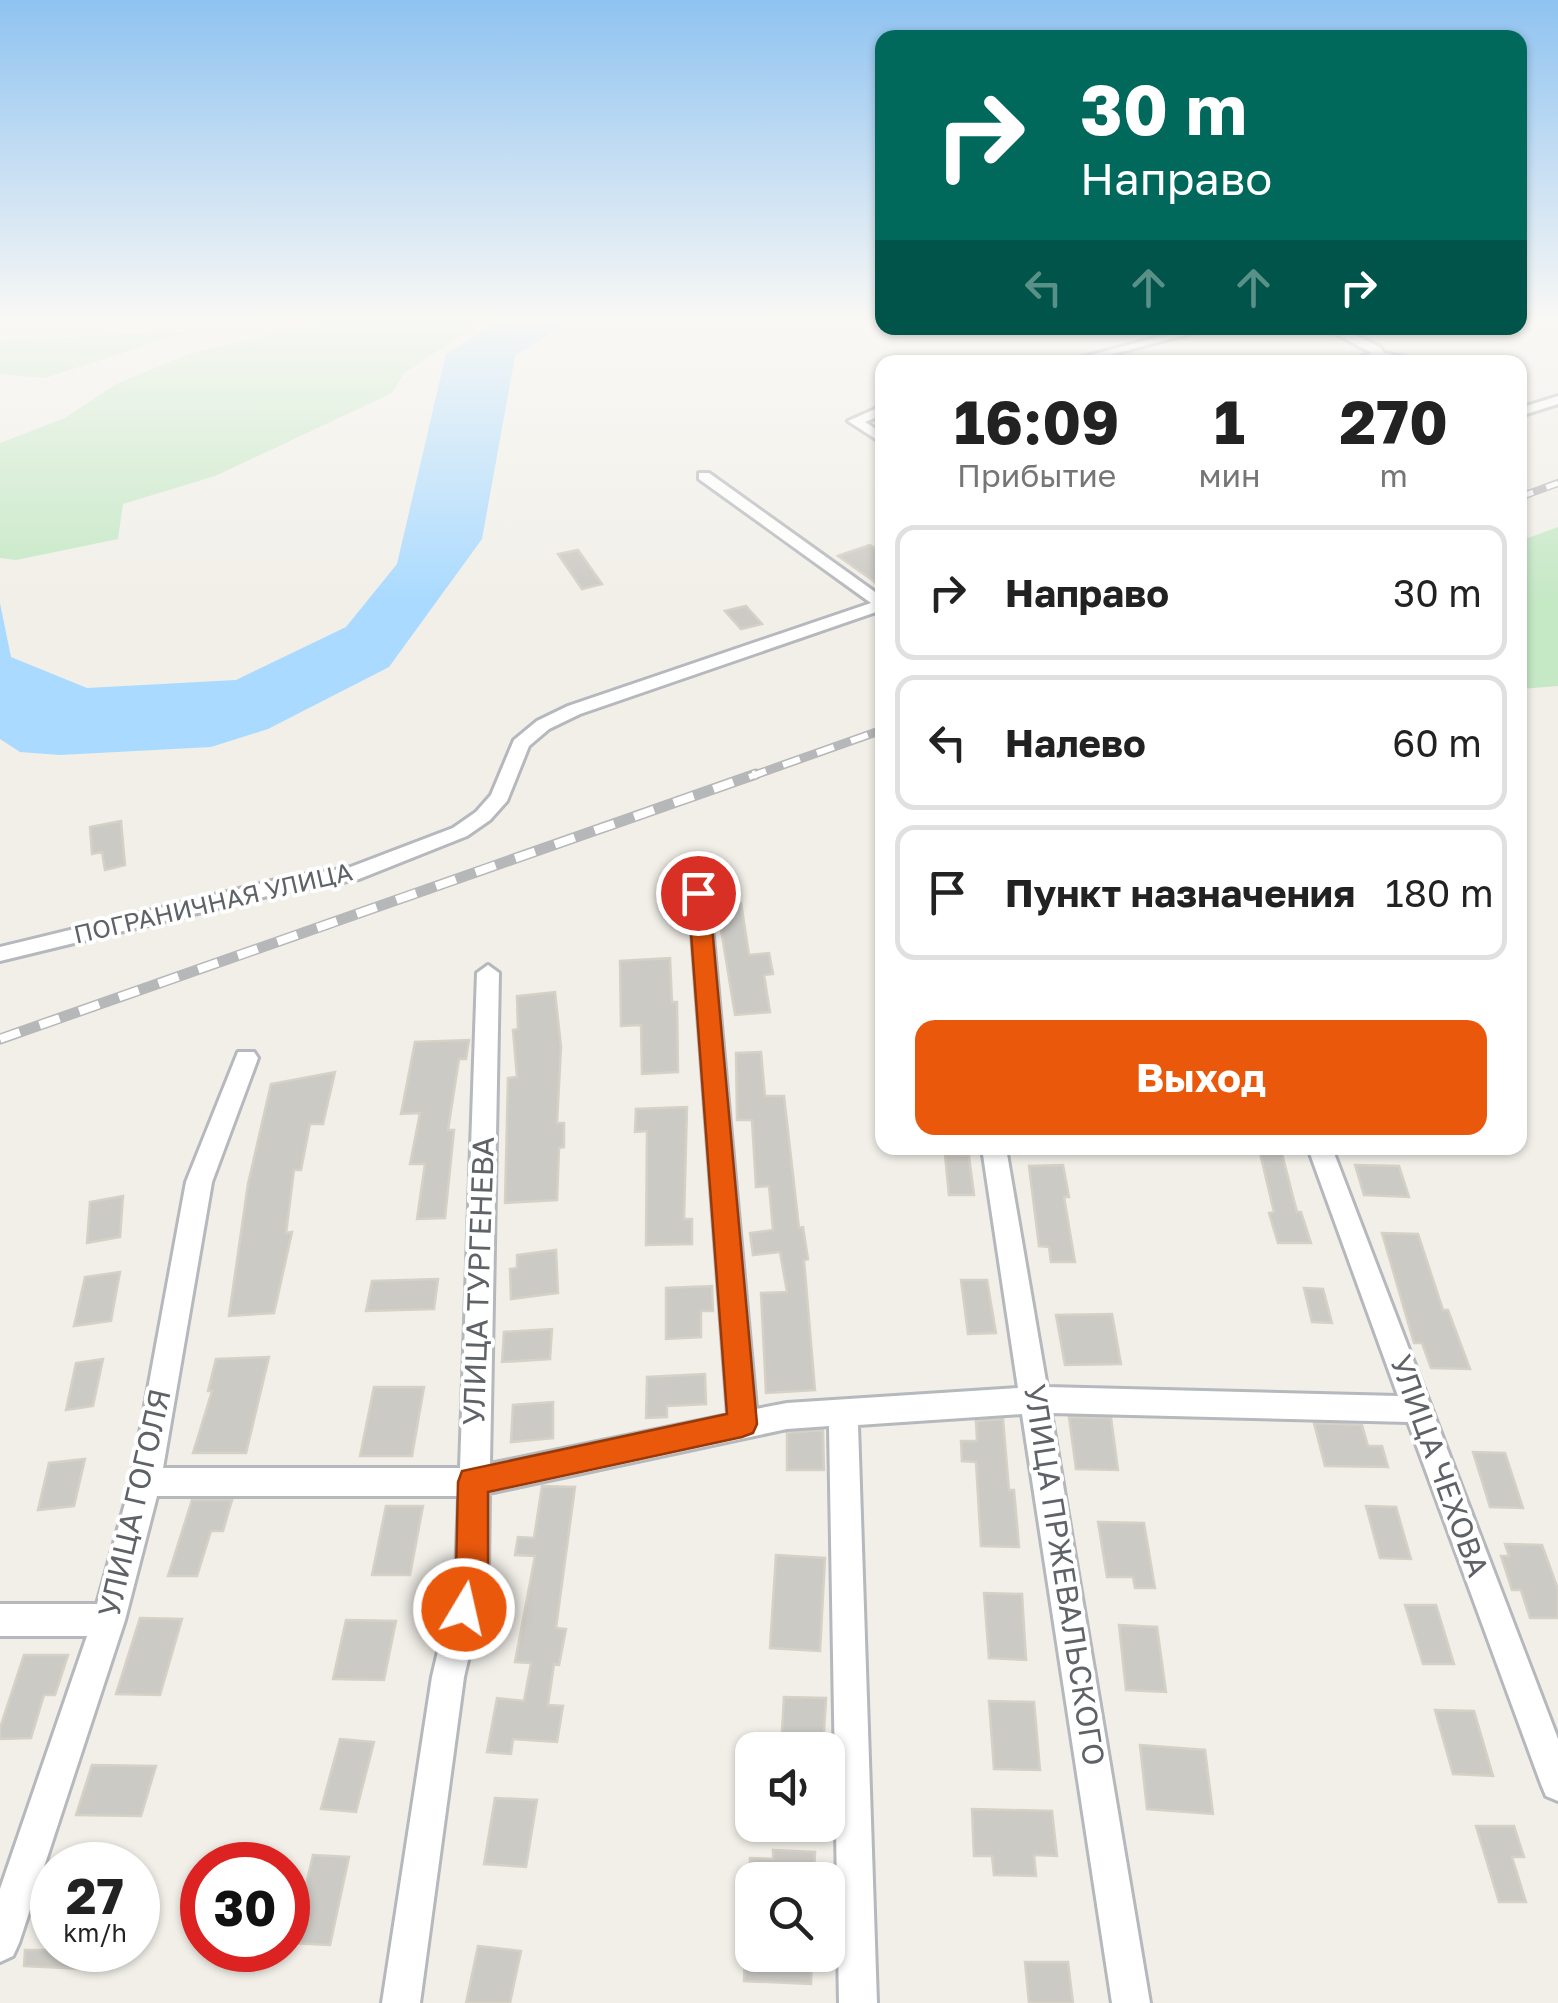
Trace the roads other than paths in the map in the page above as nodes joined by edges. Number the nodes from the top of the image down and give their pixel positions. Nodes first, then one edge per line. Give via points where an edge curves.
1 (868, 413) edge
2 (875, 434) edge
3 (704, 476) dead end
4 (875, 599) edge
5 (875, 606) edge
6 (698, 893) dead end
7 (0, 954) edge
8 (488, 973) dead end
9 (246, 1058) dead end
10 (995, 1155) edge
11 (1323, 1155) edge
12 (1036, 1400) junction
13 (1418, 1409) junction
14 (842, 1414) junction
15 (742, 1424) junction
16 (146, 1482) junction
17 (473, 1482) junction
18 (0, 1620) edge
19 (108, 1620) junction
20 (1558, 1784) edge
21 (0, 1942) edge
22 (401, 2003) edge
23 (858, 2003) edge
24 (1131, 2003) edge

1 - 2 street via 856,420
3 - 4 street, ПОГРАНИЧНАЯ УЛИЦА
5 - 7 street, ПОГРАНИЧНАЯ УЛИЦА via 543,726 520,744 500,797 460,832 352,874 284,884
6 - 15 street
8 - 17 street, УЛИЦА ТУРГЕНЕВА
9 - 16 street, УЛИЦА ГОГОЛЯ via 199,1182
10 - 12 street, УЛИЦА ПРЖЕВАЛЬСКОГО
11 - 13 street, УЛИЦА ЧЕХОВА
12 - 13 street
12 - 14 street
12 - 24 street, УЛИЦА ПРЖЕВАЛЬСКОГО
13 - 20 street, УЛИЦА ЧЕХОВА
14 - 15 street
14 - 23 street
15 - 17 street
16 - 17 street
16 - 19 street, УЛИЦА ГОГОЛЯ
17 - 22 street, УЛИЦА ТУРГЕНЕВА via 472,1575 448,1677
18 - 19 street
19 - 21 street, УЛИЦА ГОГОЛЯ

